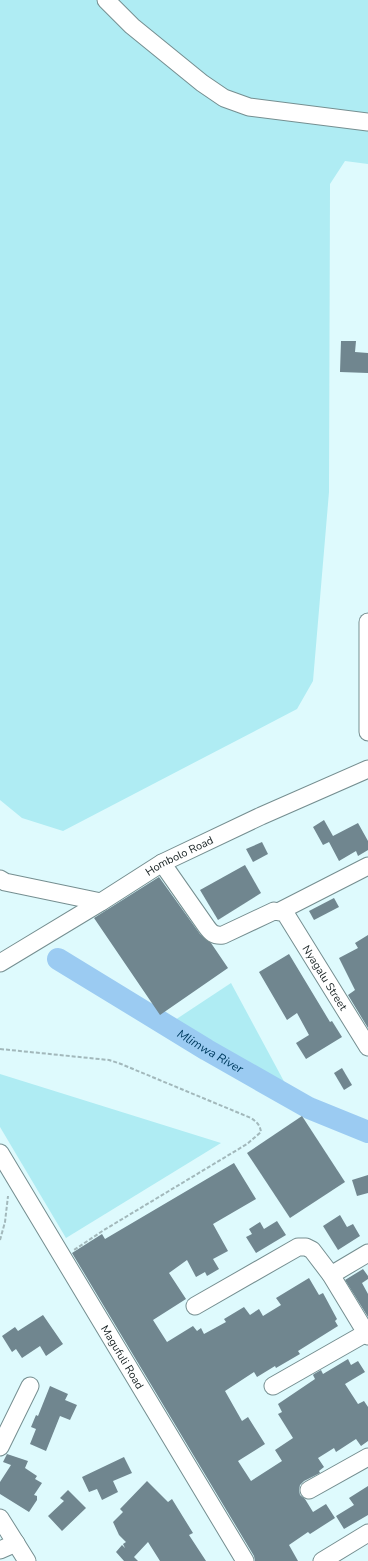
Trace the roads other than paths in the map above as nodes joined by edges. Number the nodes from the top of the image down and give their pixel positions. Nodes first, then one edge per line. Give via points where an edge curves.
1 (106, 0) edge
2 (368, 122) edge
3 (368, 622) edge
4 (368, 732) edge
5 (368, 769) edge
6 (162, 863) junction
7 (368, 866) edge
8 (0, 879) edge
9 (101, 902) junction
10 (280, 911) junction
11 (0, 963) edge
12 (368, 1047) edge
13 (0, 1153) edge
14 (368, 1253) edge
15 (331, 1275) junction
16 (194, 1306) dead end
17 (367, 1335) edge
18 (30, 1386) dead end
19 (273, 1386) dead end
20 (0, 1447) edge
21 (368, 1457) edge
22 (309, 1490) dead end
23 (0, 1518) edge
24 (368, 1533) edge
25 (16, 1543) junction
26 (0, 1550) edge
27 (27, 1561) edge
28 (245, 1561) edge
29 (322, 1561) edge

1 - 2 street via 132,26 224,98 249,107
3 - 4 street
5 - 6 street, Hombolo Road
6 - 9 street, Hombolo Road
6 - 10 street via 206,926 216,936 274,911
7 - 10 street
8 - 9 street
9 - 11 street, Hombolo Road
10 - 12 street, Nyagalu Street via 289,918
13 - 28 street, Magufuli Road
14 - 15 street
15 - 16 street via 312,1250 298,1247
15 - 17 street
17 - 19 street
18 - 20 street
21 - 22 street
23 - 25 street
24 - 29 street
25 - 26 street
25 - 27 street

